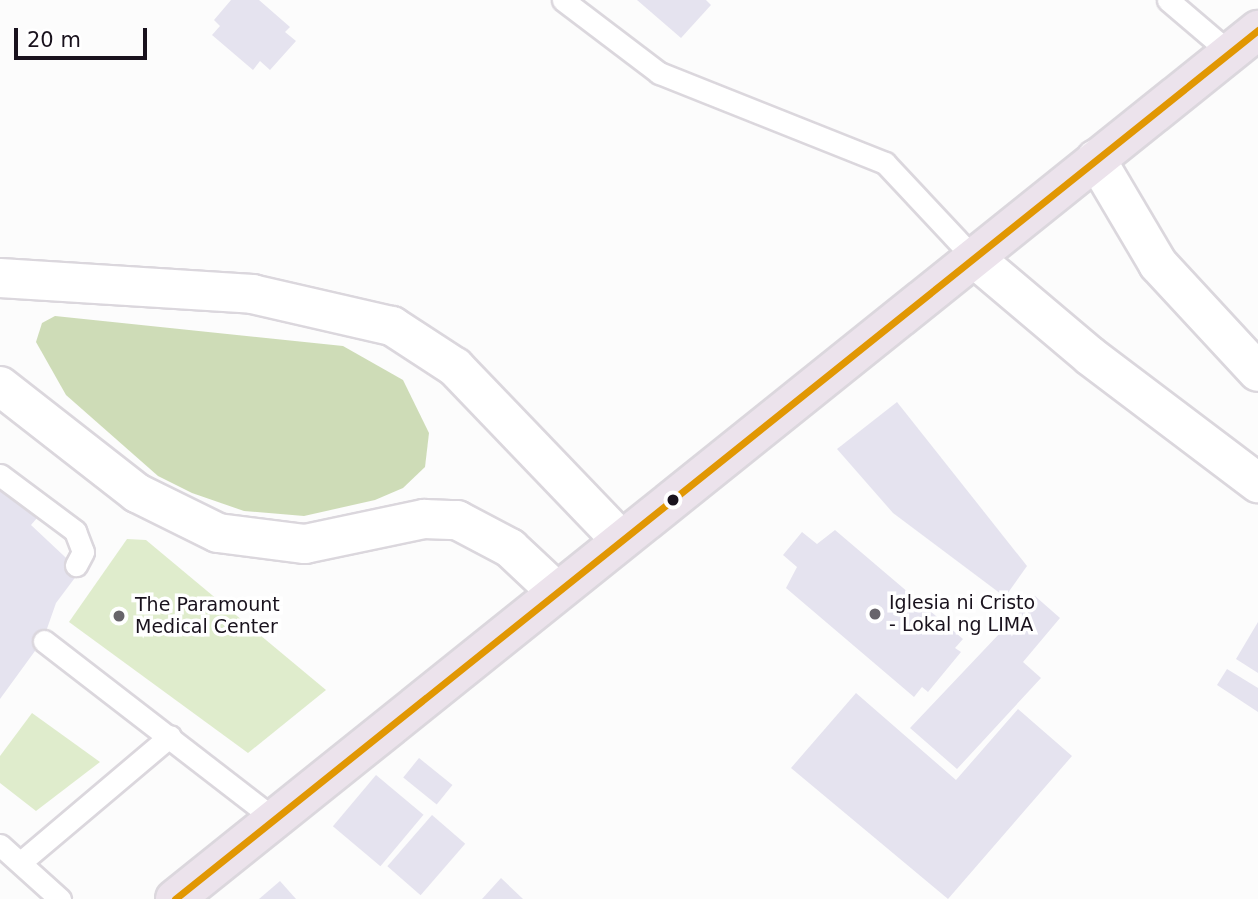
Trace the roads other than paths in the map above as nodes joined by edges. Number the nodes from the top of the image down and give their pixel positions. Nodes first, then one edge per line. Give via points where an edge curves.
1 (563, 0) edge
2 (1168, 0) edge
3 (1243, 41) edge
4 (1096, 159) junction
5 (973, 257) junction
6 (0, 278) edge
7 (1258, 372) edge
8 (0, 386) edge
9 (0, 475) edge
10 (1258, 483) edge
11 (620, 539) junction
12 (76, 565) dead end
13 (556, 591) junction
14 (44, 641) dead end
15 (170, 736) junction
16 (273, 818) junction
17 (0, 845) edge
18 (21, 862) junction
19 (60, 899) edge
20 (175, 899) edge

1 - 5 lane via 659,73 885,163
2 - 3 lane
3 - 4 highway
4 - 5 highway
4 - 7 street via 1158,264
5 - 10 street via 1090,356
5 - 11 highway
6 - 11 street via 252,294 348,311 392,326 455,367
8 - 13 street via 137,493 218,533 305,544 424,519 457,520 510,548
9 - 12 lane via 75,531 83,552
11 - 13 highway
13 - 16 highway
14 - 15 lane
15 - 16 lane
15 - 18 lane
16 - 20 highway
17 - 18 lane
18 - 19 lane

